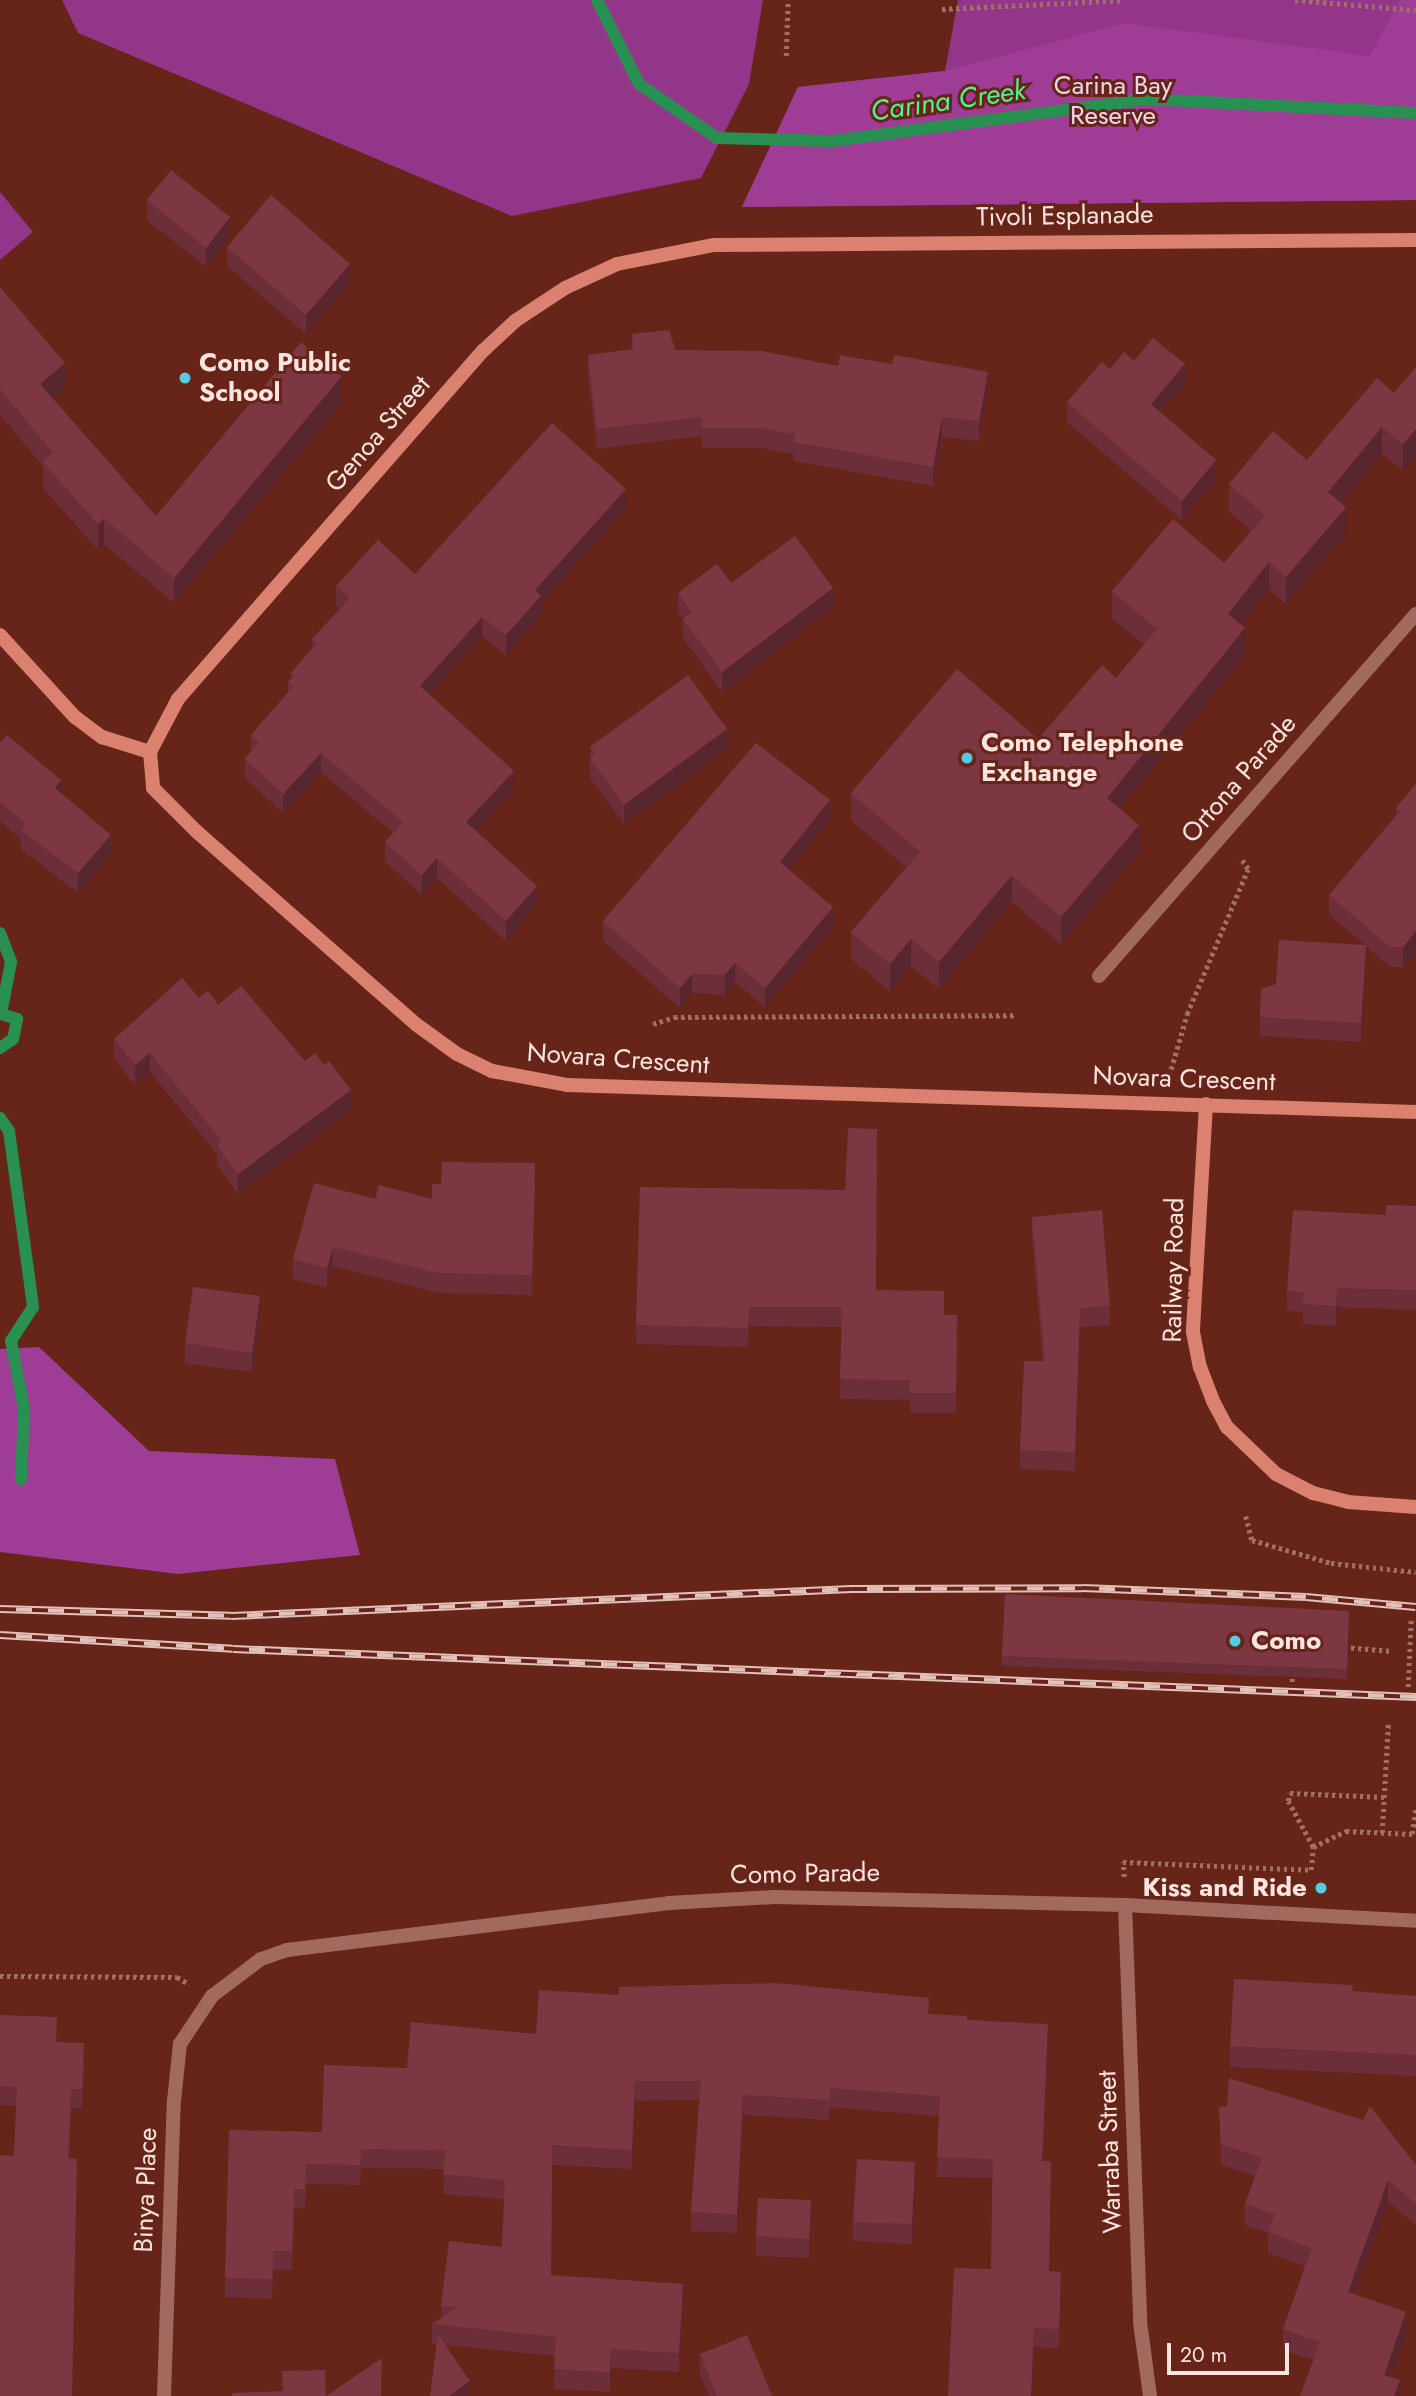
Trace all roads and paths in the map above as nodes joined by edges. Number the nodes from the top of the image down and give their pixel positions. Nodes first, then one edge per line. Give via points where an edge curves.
1 (788, 0) edge
2 (1123, 0) edge
3 (1295, 0) edge
4 (942, 9) dead end
5 (1416, 10) edge
6 (786, 56) dead end
7 (1416, 240) edge
8 (714, 245) joint
9 (1416, 614) edge
10 (0, 635) edge
11 (150, 752) junction
12 (1224, 834) junction
13 (1099, 976) dead end
14 (1016, 1015) dead end
15 (653, 1024) dead end
16 (1163, 1103) junction
17 (1206, 1104) junction
18 (1416, 1112) edge
19 (1416, 1507) edge
20 (1246, 1516) dead end
21 (1416, 1572) edge
22 (1411, 1618) dead end
23 (1331, 1646) edge
24 (1392, 1651) dead end
25 (1413, 1655) edge
26 (1293, 1657) edge
27 (1292, 1682) dead end
28 (1408, 1687) dead end
29 (1388, 1724) dead end
30 (1384, 1797) junction
31 (1416, 1807) edge
32 (1382, 1833) junction
33 (1312, 1847) junction
34 (1125, 1905) junction
35 (1416, 1921) edge
36 (0, 1976) edge
37 (177, 1978) dead end
38 (212, 1996) joint
39 (164, 2396) edge
40 (1150, 2396) edge

1 - 6 path
2 - 4 path
3 - 5 path
7 - 8 street, Tivoli Esplanade
8 - 11 street, Genoa Street via 617,264 565,288 515,321 447,391 178,699
9 - 12 street, Ortona Parade
10 - 11 street via 75,717 102,737
11 - 16 street, Novara Crescent via 153,788 166,804 417,1025 457,1054 492,1071 567,1085
12 - 13 street, Ortona Parade
12 - 16 path via 1248,869 1187,1014
14 - 15 path via 674,1017
16 - 17 street, Novara Crescent
17 - 18 street, Novara Crescent
17 - 19 street, Railway Road via 1194,1332 1200,1367 1213,1401 1227,1427 1276,1474 1313,1493 1348,1502
20 - 21 path via 1252,1540 1331,1563
22 - 25 path
23 - 24 path
25 - 28 path
26 - 27 path
29 - 30 path
30 - 32 path
30 - 33 path via 1290,1794 1288,1801
31 - 32 path via 1412,1834
32 - 33 path via 1346,1831
33 - 34 path via 1311,1870 1124,1862
34 - 35 street, Como Parade
34 - 38 street, Como Parade via 774,1897 669,1903 287,1950 234,1975
34 - 40 street, Warraba Street via 1140,2322
36 - 37 path
38 - 39 street, Binya Place via 180,2044 176,2070

